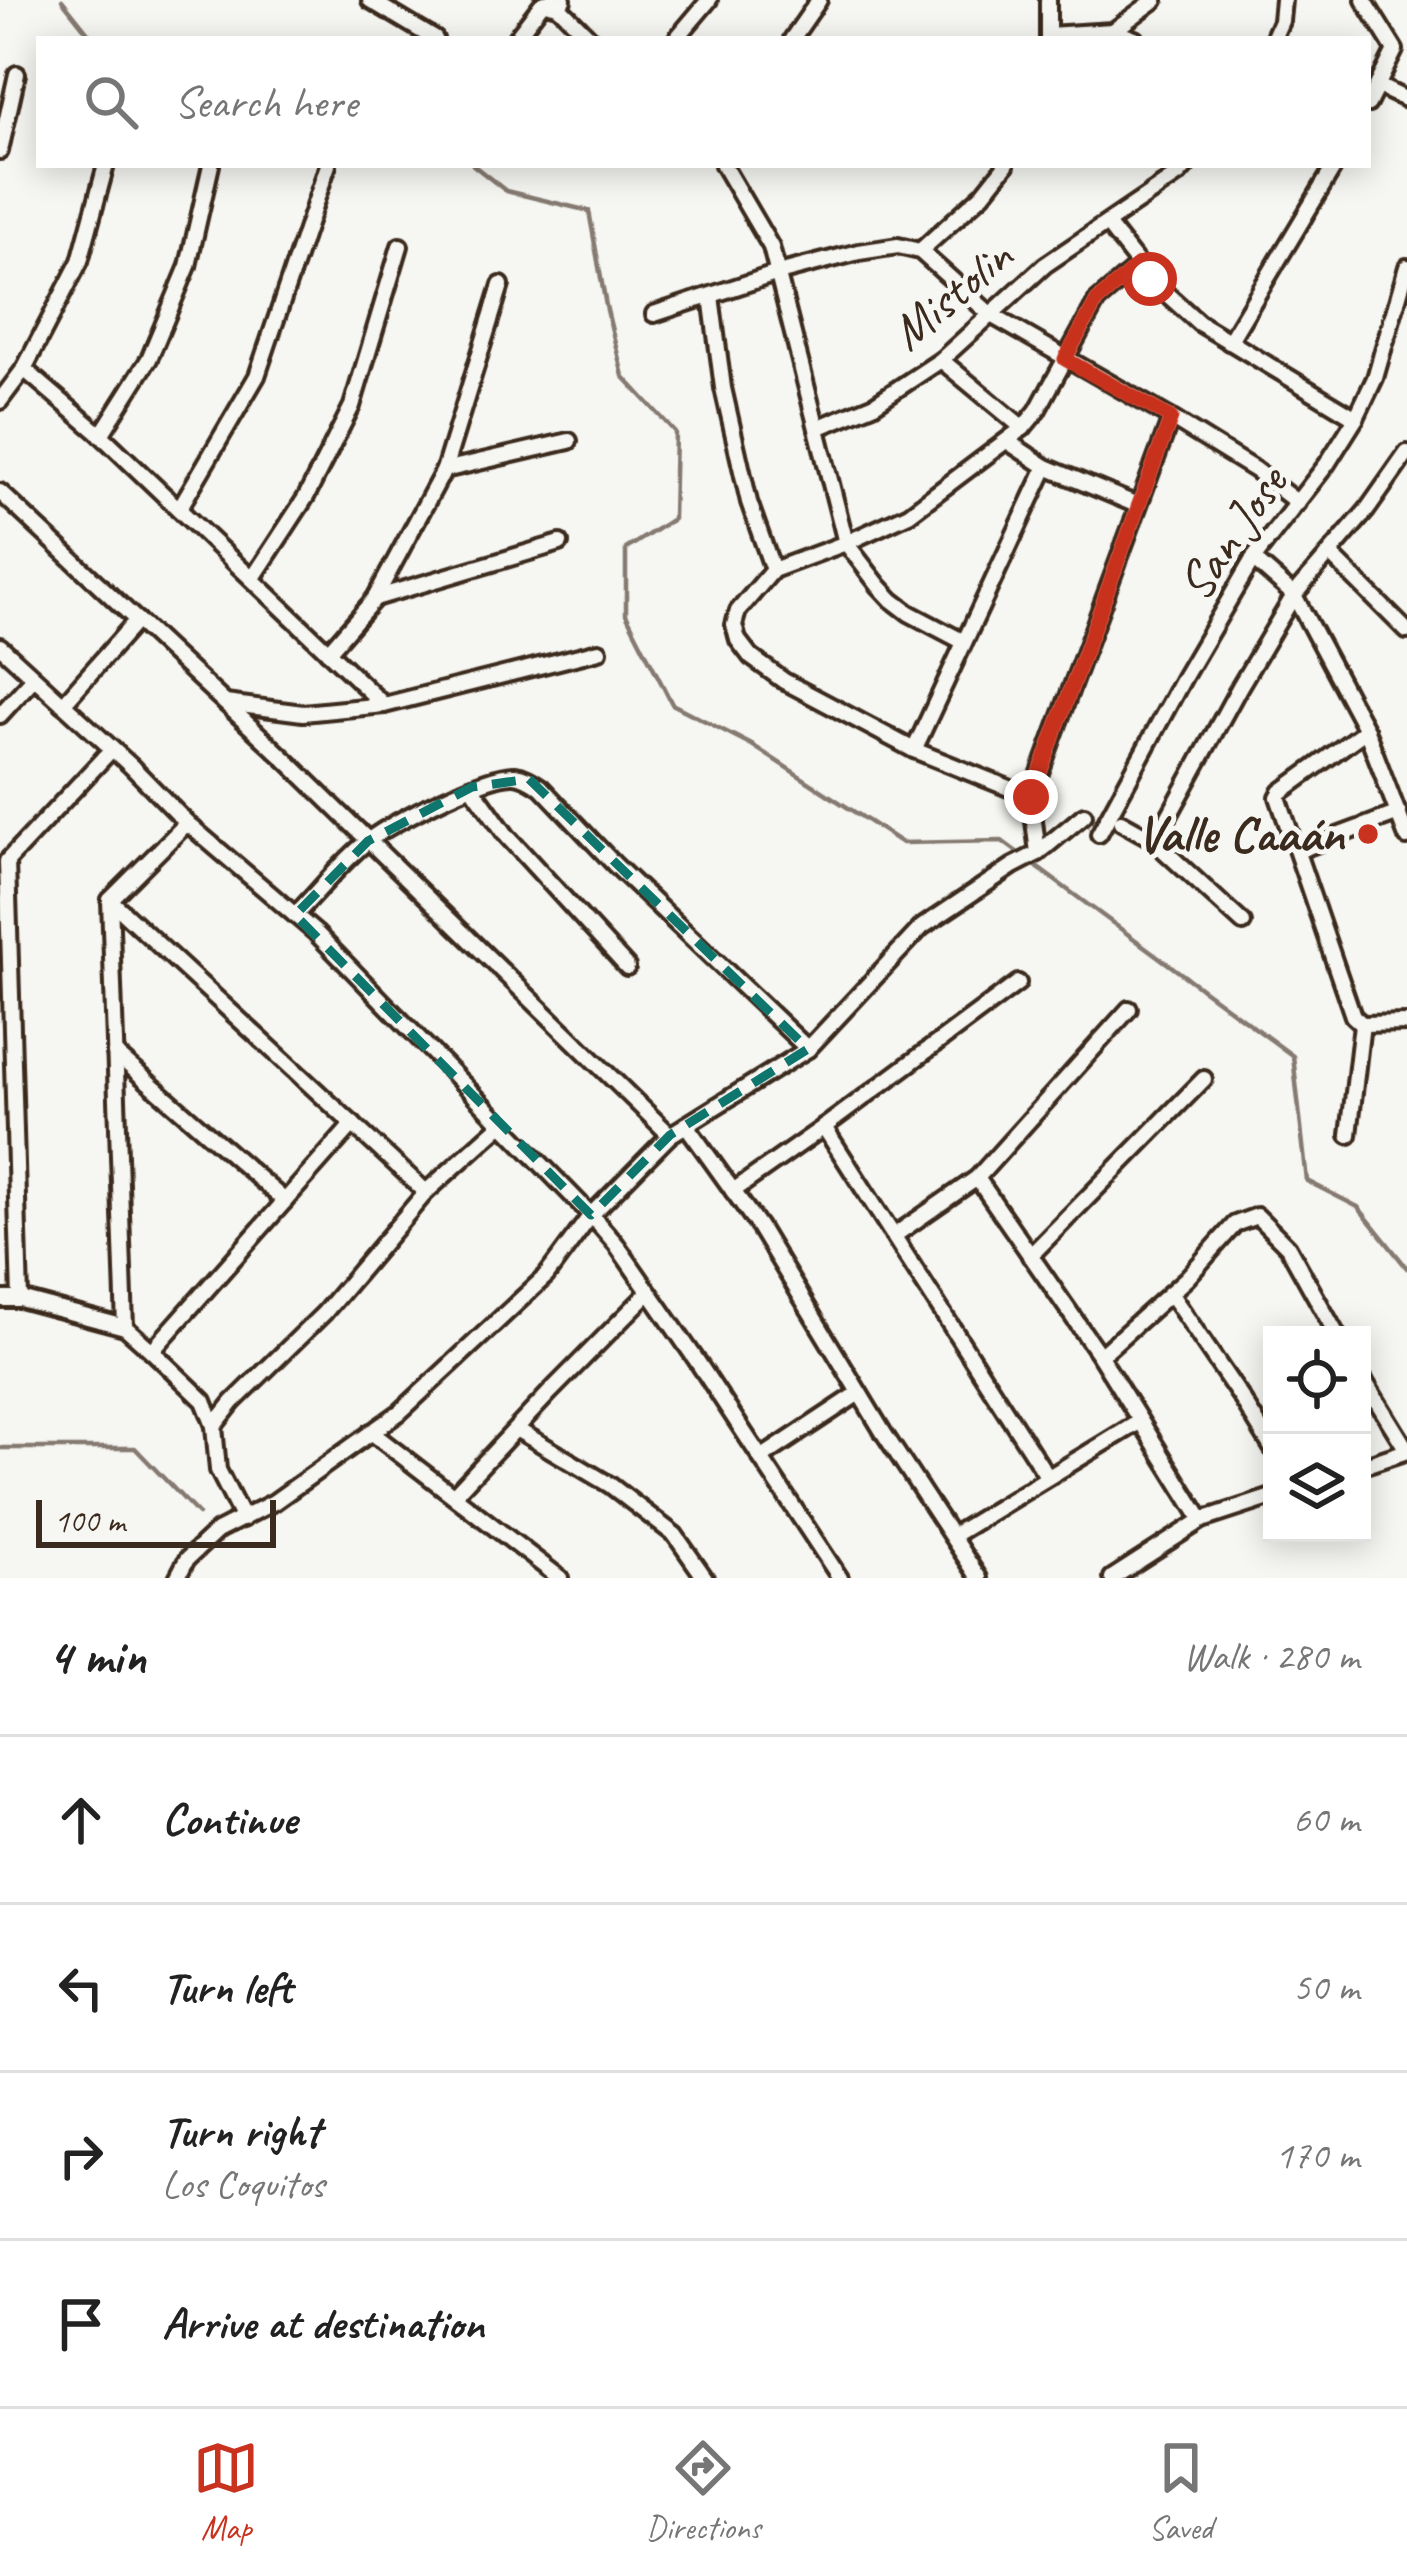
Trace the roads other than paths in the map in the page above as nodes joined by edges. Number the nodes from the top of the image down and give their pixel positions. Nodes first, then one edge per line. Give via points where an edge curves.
1 (370, 0) edge
2 (709, 0) edge
3 (819, 0) edge
4 (1048, 0) edge
5 (1155, 0) edge
6 (1283, 0) edge
7 (1364, 0) edge
8 (558, 2) edge
9 (1113, 31) junction
10 (430, 36) edge
11 (517, 36) edge
12 (588, 36) edge
13 (682, 36) edge
14 (794, 36) edge
15 (1048, 36) edge
16 (1059, 36) edge
17 (1127, 36) edge
18 (1274, 36) edge
19 (17, 74) dead end
20 (1378, 86) junction
21 (1371, 99) edge
22 (1407, 100) edge
23 (0, 151) edge
24 (105, 168) edge
25 (210, 168) edge
26 (327, 168) edge
27 (725, 168) edge
28 (1004, 168) edge
29 (1184, 168) edge
30 (1333, 168) edge
31 (1107, 224) junction
32 (400, 246) dead end
33 (920, 251) junction
34 (1139, 265) junction
35 (1407, 267) edge
36 (778, 273) junction
37 (500, 285) dead end
38 (711, 296) junction
39 (654, 314) dead end
40 (991, 315) junction
41 (1229, 342) junction
42 (1065, 359) junction
43 (940, 360) junction
44 (24, 369) junction
45 (0, 401) edge
46 (1171, 418) junction
47 (1356, 418) junction
48 (817, 428) junction
49 (1023, 428) junction
50 (101, 435) junction
51 (569, 441) dead end
52 (1007, 441) junction
53 (1407, 453) edge
54 (1046, 467) junction
55 (444, 470) junction
56 (0, 492) edge
57 (1298, 503) junction
58 (1137, 505) junction
59 (178, 509) junction
60 (560, 543) dead end
61 (846, 543) junction
62 (1330, 554) junction
63 (1253, 559) junction
64 (773, 570) junction
65 (253, 578) junction
66 (1294, 595) junction
67 (375, 598) junction
68 (137, 620) junction
69 (1407, 631) edge
70 (964, 642) junction
71 (0, 646) edge
72 (599, 651) dead end
73 (328, 652) junction
74 (33, 679) junction
75 (225, 703) junction
76 (63, 704) junction
77 (384, 704) junction
78 (0, 715) edge
79 (1366, 730) junction
80 (112, 748) junction
81 (914, 750) junction
82 (472, 787) junction
83 (1031, 797) junction
84 (1399, 813) junction
85 (1084, 815) dead end
86 (1121, 822) dead end
87 (187, 823) junction
88 (1099, 835) dead end
89 (1407, 837) edge
90 (1156, 840) junction
91 (368, 841) junction
92 (1297, 851) junction
93 (1038, 853) junction
94 (110, 900) junction
95 (295, 914) junction
96 (1243, 923) dead end
97 (627, 967) dead end
98 (1018, 983) dead end
99 (1129, 1009) dead end
100 (1407, 1023) edge
101 (1362, 1024) junction
102 (808, 1049) junction
103 (7, 1050) edge
104 (115, 1053) junction
105 (1204, 1078) dead end
106 (353, 1124) junction
107 (502, 1124) junction
108 (686, 1125) junction
109 (824, 1127) junction
110 (670, 1135) junction
111 (1349, 1135) dead end
112 (977, 1178) junction
113 (733, 1191) junction
114 (426, 1192) junction
115 (285, 1202) junction
116 (591, 1215) junction
117 (895, 1235) junction
118 (1030, 1256) junction
119 (649, 1292) junction
120 (1170, 1293) junction
121 (20, 1299) junction
122 (0, 1300) edge
123 (1332, 1326) edge
124 (125, 1328) junction
125 (152, 1351) junction
126 (1100, 1356) junction
127 (1371, 1392) edge
128 (859, 1393) junction
129 (1139, 1422) junction
130 (214, 1426) junction
131 (516, 1429) junction
132 (371, 1432) junction
133 (1264, 1434) edge
134 (1407, 1450) edge
135 (760, 1458) junction
136 (1371, 1463) edge
137 (1047, 1476) junction
138 (454, 1495) junction
139 (1263, 1500) edge
140 (243, 1520) junction
141 (1202, 1520) junction
142 (952, 1536) junction
143 (177, 1578) edge
144 (557, 1578) edge
145 (705, 1578) edge
146 (839, 1578) edge
147 (979, 1578) edge
148 (1112, 1578) edge

1 - 10 street
2 - 13 street
3 - 14 street
4 - 15 street
5 - 9 street
6 - 18 street
7 - 20 street via 1395,50
8 - 11 street via 541,4
8 - 12 street
9 - 16 street
9 - 17 street
19 - 23 street
20 - 21 street
20 - 22 street
24 - 44 street via 80,261
25 - 50 street via 188,266 149,359
26 - 59 street via 257,376
27 - 36 street
28 - 33 street
29 - 31 street, Mistolin
30 - 41 street
31 - 34 street
31 - 40 street, Mistolin
32 - 65 street via 352,406
33 - 36 street via 898,246
33 - 40 street
34 - 41 street
34 - 42 street via 1097,301
35 - 47 street, San Jose via 1376,379
36 - 38 street
36 - 48 street
37 - 55 street
38 - 39 street
38 - 64 street via 723,388
40 - 42 street
40 - 43 street, Mistolin
41 - 47 street
42 - 46 street
42 - 49 street
43 - 48 street, Mistolin via 873,405
43 - 49 street
44 - 45 street
44 - 50 street
46 - 57 street
46 - 58 street
47 - 57 street, San Jose
48 - 61 street
49 - 52 street
50 - 59 street
51 - 55 street
52 - 54 street
52 - 61 street via 909,514
53 - 62 street
54 - 58 street
54 - 70 street
55 - 67 street
56 - 68 street
57 - 63 street, San Jose
58 - 83 street
59 - 65 street
60 - 67 street
61 - 64 street
61 - 70 street via 892,600
62 - 66 street
62 - 69 street
63 - 66 street
63 - 88 street, San Jose
64 - 81 street via 734,625 751,657
65 - 73 street
66 - 79 street
66 - 90 street
67 - 73 street
68 - 75 street
68 - 76 street
70 - 81 street
71 - 74 street
72 - 77 street
73 - 77 street
74 - 76 street
74 - 78 street
75 - 77 street via 303,713
75 - 91 street
76 - 80 street
79 - 84 street
79 - 92 street via 1281,791
80 - 87 street
80 - 103 street via 7,861
81 - 83 street
82 - 91 street
82 - 97 street
82 - 102 street via 515,775 541,787
83 - 93 street
84 - 89 street
84 - 92 street
85 - 93 street
86 - 90 street
87 - 94 street
87 - 95 street
90 - 96 street
91 - 95 street
91 - 110 street
92 - 101 street
93 - 102 street via 922,927
94 - 104 street
94 - 106 street
95 - 107 street
98 - 109 street
99 - 112 street
100 - 101 street
101 - 111 street
102 - 108 street
103 - 121 street
104 - 115 street
104 - 124 street
105 - 118 street
106 - 114 street
106 - 115 street
107 - 114 street
107 - 116 street
108 - 110 street
108 - 113 street
109 - 113 street
109 - 117 street
110 - 116 street
112 - 117 street
112 - 118 street
113 - 128 street
114 - 130 street
115 - 125 street
116 - 119 street
116 - 132 street via 546,1276
117 - 137 street
118 - 126 street
119 - 131 street
119 - 135 street
120 - 123 street via 1235,1224 1257,1216 1288,1247
120 - 126 street
120 - 133 street
121 - 122 street
121 - 124 street
124 - 125 street
125 - 130 street via 205,1402
126 - 129 street
127 - 134 street
128 - 135 street
128 - 142 street
129 - 137 street
129 - 141 street
130 - 140 street via 218,1470
131 - 138 street
131 - 145 street via 675,1535
132 - 138 street
132 - 140 street
134 - 136 street
135 - 146 street
137 - 142 street
138 - 144 street
139 - 141 street
140 - 143 street via 201,1545
141 - 148 street
142 - 147 street

